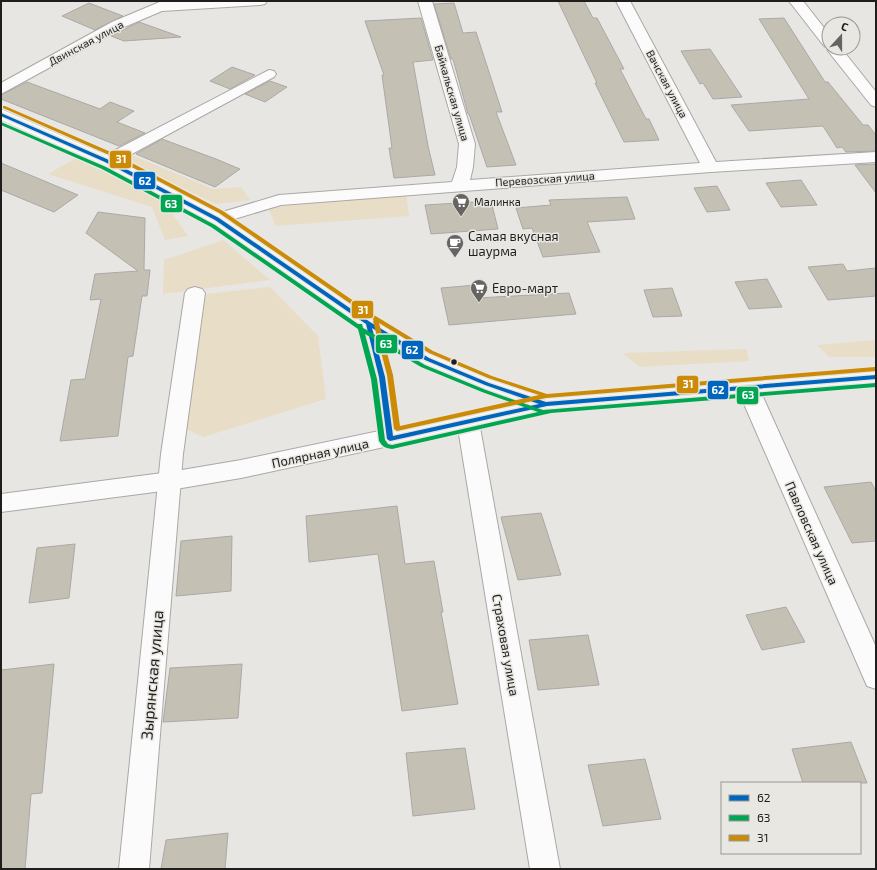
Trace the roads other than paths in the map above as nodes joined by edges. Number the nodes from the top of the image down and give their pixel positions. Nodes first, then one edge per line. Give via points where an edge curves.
1 (260, 1) edge
2 (425, 1) edge
3 (623, 1) edge
4 (796, 1) edge
5 (168, 4) edge
6 (821, 33) edge
7 (839, 56) edge
8 (269, 74) dead end
9 (1, 89) edge
10 (876, 102) edge
11 (1, 114) edge
12 (876, 157) edge
13 (107, 161) junction
14 (711, 167) junction
15 (460, 185) junction
16 (218, 220) junction
17 (195, 293) dead end
18 (368, 323) junction
19 (876, 377) edge
20 (748, 388) junction
21 (546, 404) junction
22 (468, 422) junction
23 (390, 439) junction
24 (170, 481) junction
25 (1, 503) edge
26 (876, 677) edge
27 (134, 869) edge
28 (545, 869) edge

1 - 5 street, Двинская улица
2 - 15 street, Байкальская улица via 467,144 465,168
3 - 14 street, Вачская улица
4 - 6 street
5 - 9 street, Двинская улица via 117,25
7 - 10 street
8 - 13 street
11 - 13 street
12 - 14 street, Перевозская улица
13 - 16 street
14 - 15 street, Перевозская улица
15 - 16 street, Перевозская улица via 279,200
16 - 18 street
17 - 24 street, Зырянская улица
18 - 21 street via 450,370
18 - 23 street via 382,377
19 - 20 street, Полярная улица
20 - 21 street, Полярная улица
20 - 26 street, Павловская улица
21 - 22 street, Полярная улица
22 - 23 street, Полярная улица
22 - 28 street, Страховая улица
23 - 24 street, Полярная улица
24 - 25 street, Полярная улица
24 - 27 street, Зырянская улица

